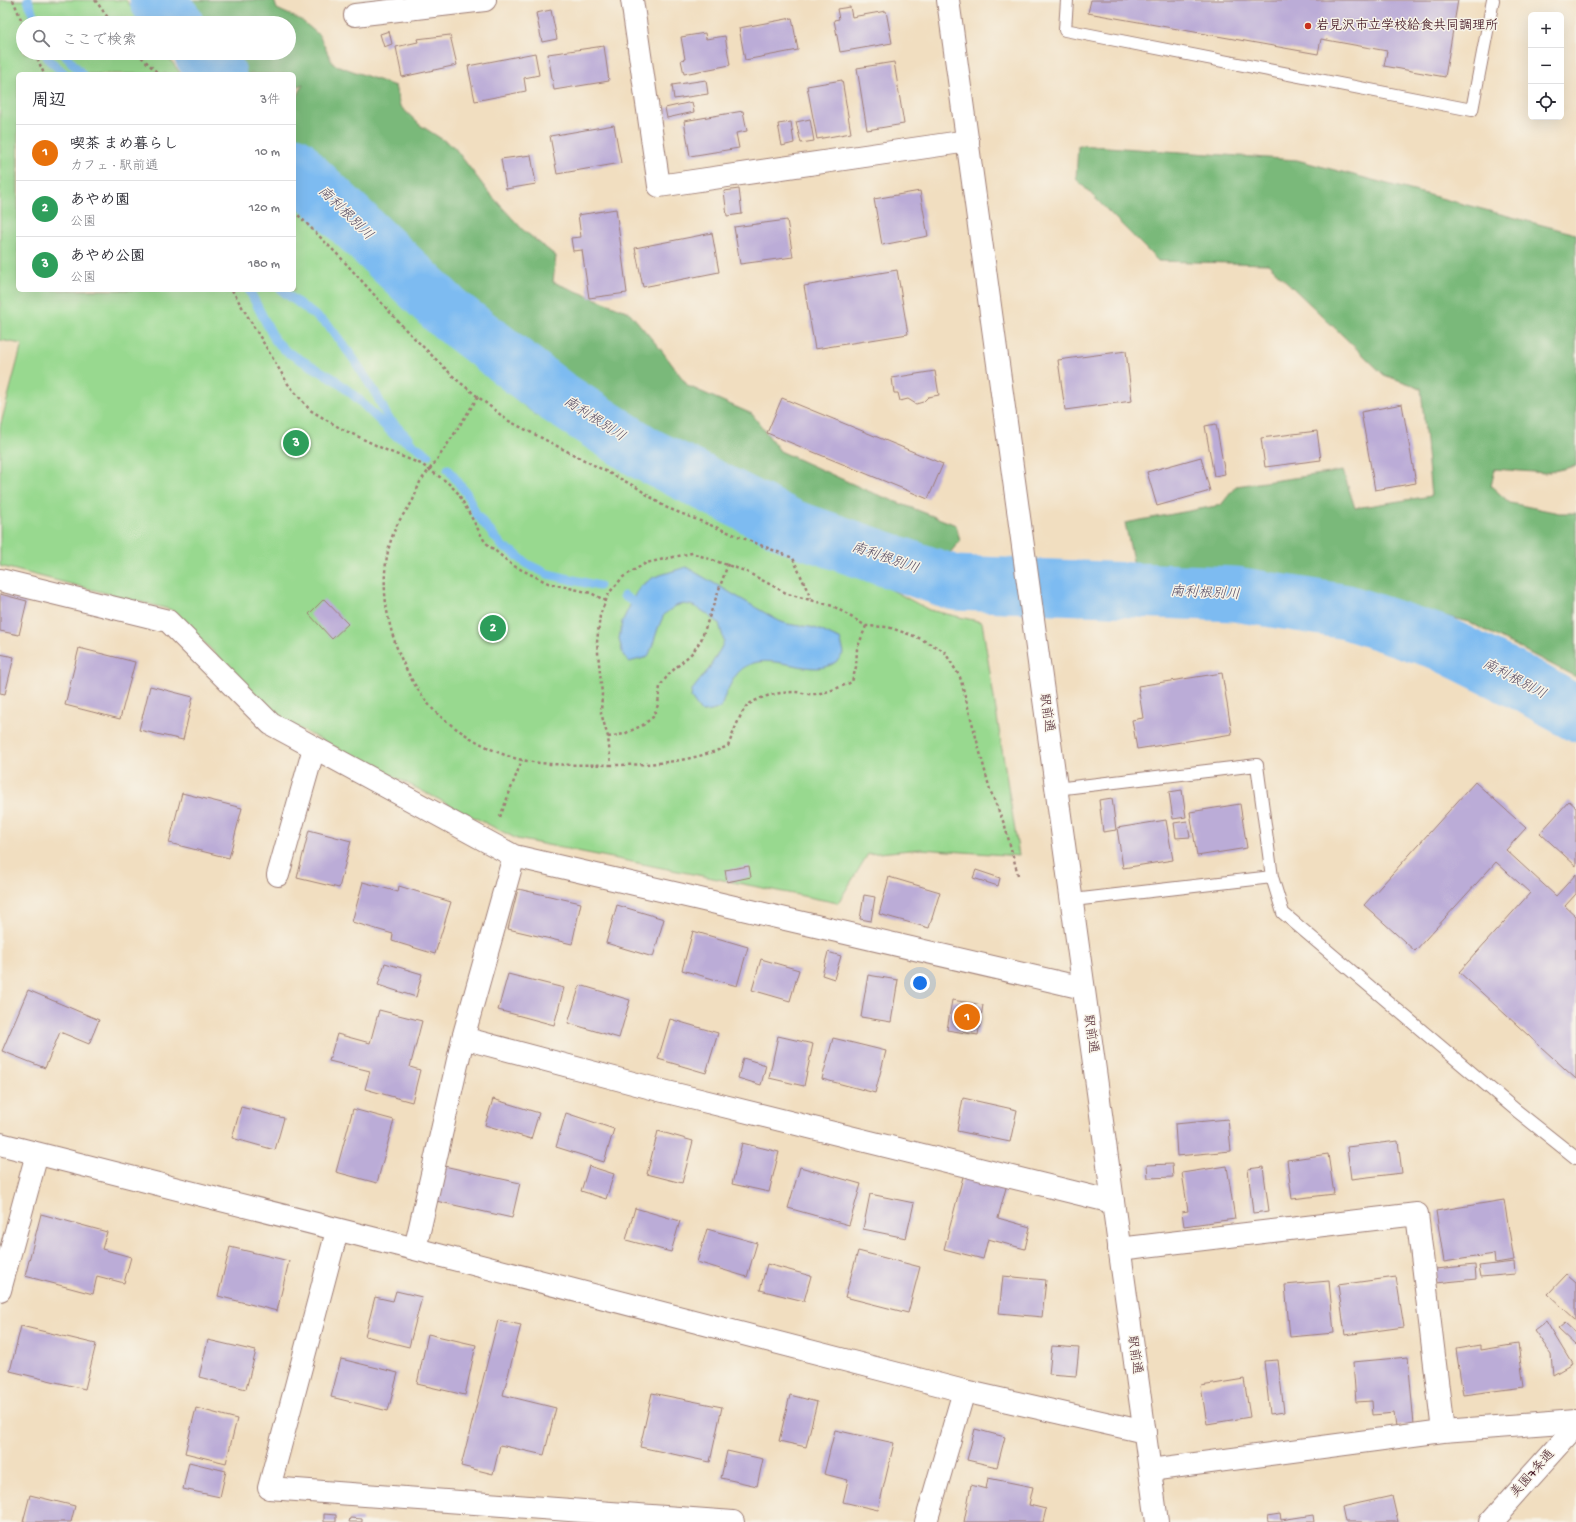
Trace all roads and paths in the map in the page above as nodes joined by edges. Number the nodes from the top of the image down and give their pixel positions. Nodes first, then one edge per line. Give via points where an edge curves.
1 (13, 0) edge
2 (95, 0) edge
3 (485, 0) edge
4 (632, 0) edge
5 (948, 0) edge
6 (1067, 0) edge
7 (1493, 0) edge
8 (355, 15) dead end
9 (20, 16) edge
10 (107, 16) edge
11 (38, 60) edge
12 (144, 60) edge
13 (43, 72) edge
14 (157, 72) edge
15 (968, 141) junction
16 (296, 213) edge
17 (233, 292) edge
18 (478, 397) junction
19 (728, 564) junction
20 (0, 580) edge
21 (811, 600) junction
22 (606, 601) junction
23 (866, 626) junction
24 (608, 737) junction
25 (314, 748) junction
26 (522, 760) junction
27 (611, 764) junction
28 (1056, 789) junction
29 (490, 842) junction
30 (514, 856) junction
31 (278, 875) dead end
32 (1018, 875) dead end
33 (1272, 877) junction
34 (1073, 900) junction
35 (1083, 988) junction
36 (463, 1038) junction
37 (0, 1144) edge
38 (37, 1154) junction
39 (1576, 1158) edge
40 (1113, 1202) junction
41 (337, 1231) junction
42 (415, 1249) junction
43 (1119, 1249) junction
44 (0, 1290) edge
45 (964, 1391) junction
46 (1576, 1420) edge
47 (1576, 1426) edge
48 (1443, 1431) junction
49 (1145, 1432) junction
50 (1150, 1470) junction
51 (733, 1522) edge
52 (926, 1522) edge
53 (1157, 1522) edge
54 (1490, 1522) edge

1 - 9 path
2 - 10 path
3 - 8 street
4 - 15 street via 659,186
5 - 15 street, 駅前通
6 - 7 lane via 1065,30 1472,110
11 - 13 path
12 - 14 path
15 - 28 street, 駅前通
16 - 18 path via 406,330
17 - 22 path via 288,384 310,410 367,441 420,464 447,482 458,493 485,542 512,565 548,583 591,593
18 - 21 path via 507,420 636,487 665,508 793,558
18 - 26 path via 421,482 396,527 387,554 384,585 396,643 412,680 431,707 448,723 501,753
19 - 21 path via 788,594
19 - 22 path via 692,553 646,563 623,577 609,593
19 - 24 path via 701,640 693,652 660,686 658,705 653,716 643,725 624,734
20 - 25 street via 168,621 271,724
21 - 23 path via 833,606
22 - 24 path via 600,615 597,642 602,694 601,713
23 - 27 path via 857,649 852,682 813,694 780,693 746,705 728,746 714,752 676,761 633,765
23 - 32 path via 888,627 918,637 944,651 960,676 990,790 1006,826
24 - 27 path
25 - 29 street
25 - 31 street
26 - 27 path via 558,765
26 - 29 path
28 - 33 lane via 1257,765
28 - 34 street, 駅前通
29 - 30 street
30 - 35 street
30 - 36 street
33 - 34 lane
33 - 39 lane via 1283,913
34 - 35 street, 駅前通
35 - 40 street, 駅前通
36 - 40 street via 663,1091
36 - 42 street
37 - 38 street
38 - 41 street
38 - 44 street
40 - 43 street, 駅前通
41 - 42 street
41 - 51 street via 270,1488
42 - 45 street
43 - 48 street via 1417,1214
43 - 49 street, 駅前通
45 - 49 street
45 - 52 street
46 - 48 street
47 - 54 street, 美園7条通
48 - 50 street
49 - 50 street, 駅前通
50 - 53 street, 駅前通

